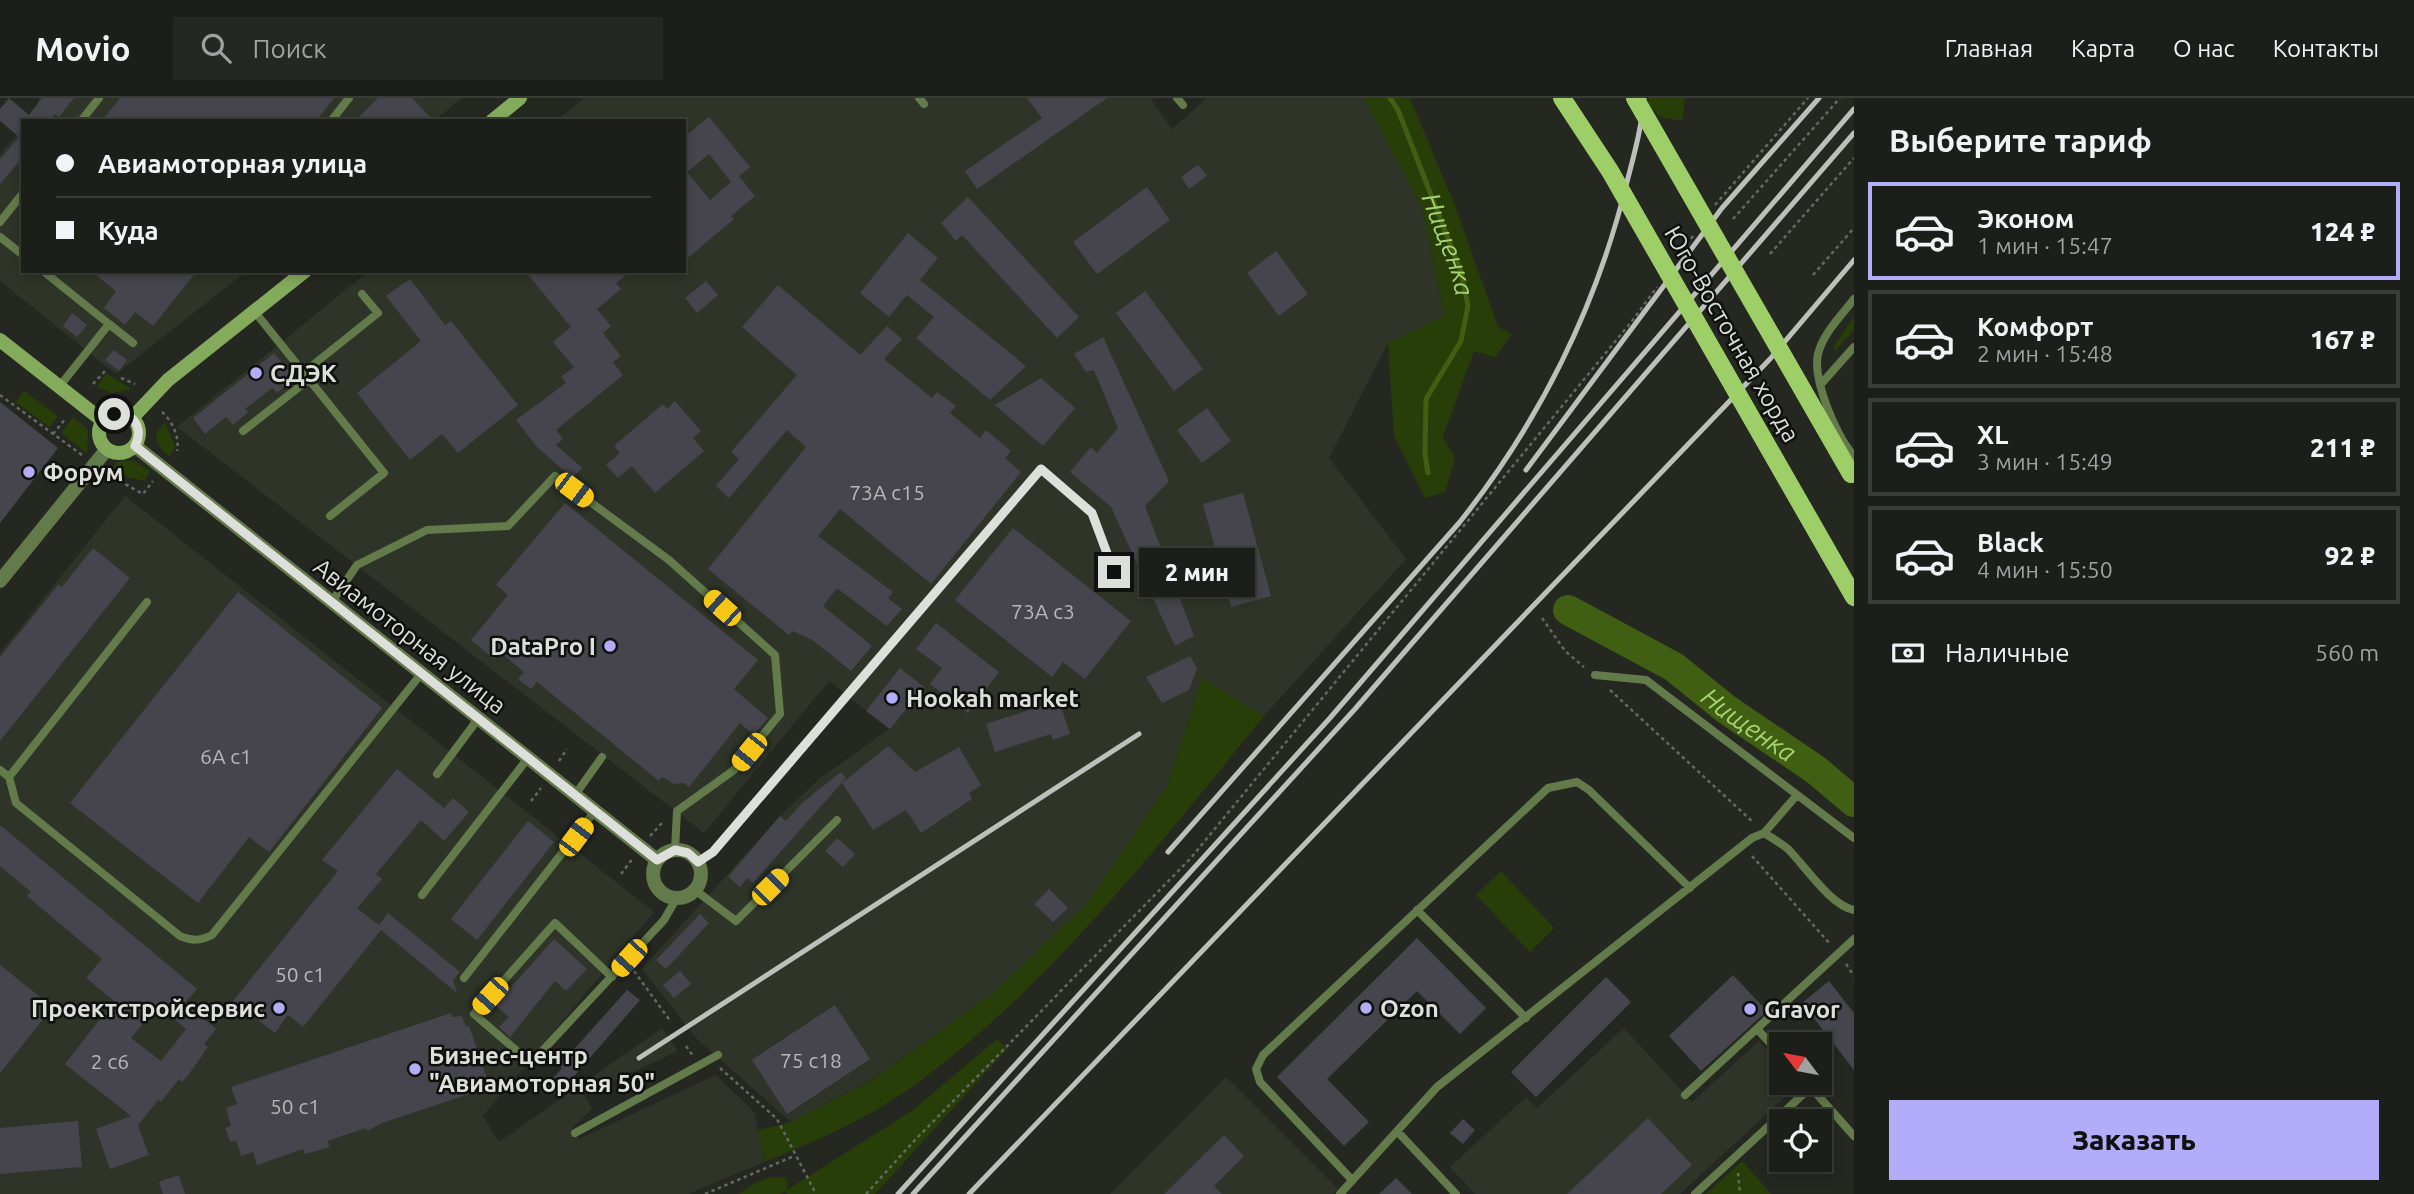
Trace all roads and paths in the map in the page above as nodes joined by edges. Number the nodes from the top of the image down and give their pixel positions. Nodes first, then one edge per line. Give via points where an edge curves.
1 (99, 98) edge
2 (349, 98) edge
3 (520, 98) edge
4 (1562, 98) edge
5 (1635, 98) edge
6 (1808, 98) edge
7 (1840, 98) edge
8 (82, 119) edge
9 (333, 119) edge
10 (494, 119) edge
11 (1854, 158) edge
12 (21, 196) edge
13 (1713, 208) dead end
14 (1733, 219) dead end
15 (0, 222) edge
16 (1854, 229) edge
17 (1696, 231) dead end
18 (0, 237) edge
19 (21, 253) edge
20 (1770, 254) dead end
21 (1672, 265) dead end
22 (45, 273) edge
23 (303, 273) edge
24 (1813, 275) dead end
25 (1664, 276) dead end
26 (362, 294) dead end
27 (1854, 299) edge
28 (255, 312) junction
29 (109, 324) junction
30 (0, 340) edge
31 (133, 343) dead end
32 (1854, 346) edge
33 (105, 371) dead end
34 (306, 377) junction
35 (121, 378) dead end
36 (93, 384) dead end
37 (135, 384) dead end
38 (1821, 384) junction
39 (59, 387) junction
40 (0, 395) edge
41 (162, 412) dead end
42 (66, 418) dead end
43 (132, 418) junction
44 (103, 421) junction
45 (243, 431) dead end
46 (52, 435) junction
47 (135, 446) junction
48 (107, 449) junction
49 (177, 451) dead end
50 (82, 455) dead end
51 (1852, 465) edge
52 (107, 474) dead end
53 (153, 481) dead end
54 (330, 516) dead end
55 (1114, 572) dead end
56 (0, 581) edge
57 (1854, 597) edge
58 (147, 601) dead end
59 (331, 603) junction
60 (1542, 618) dead end
61 (421, 674) junction
62 (1595, 675) junction
63 (478, 719) junction
64 (567, 750) dead end
65 (602, 757) dead end
66 (528, 758) junction
67 (557, 764) dead end
68 (0, 770) edge
69 (437, 774) dead end
70 (9, 777) junction
71 (541, 788) dead end
72 (575, 795) junction
73 (1797, 795) junction
74 (531, 802) dead end
75 (595, 811) junction
76 (837, 820) dead end
77 (662, 823) dead end
78 (1764, 833) junction
79 (1854, 838) edge
80 (647, 840) dead end
81 (1743, 846) junction
82 (675, 850) junction
83 (633, 858) dead end
84 (657, 860) junction
85 (698, 862) junction
86 (621, 874) dead end
87 (1690, 888) junction
88 (695, 890) junction
89 (422, 895) dead end
90 (676, 899) junction
91 (1417, 910) junction
92 (1854, 910) edge
93 (1854, 939) edge
94 (1838, 954) junction
95 (634, 969) dead end
96 (612, 977) junction
97 (464, 978) dead end
98 (1526, 1018) junction
99 (671, 1022) dead end
100 (1758, 1030) junction
101 (1769, 1042) edge
102 (714, 1057) joint
103 (1685, 1095) dead end
104 (1798, 1096) edge
105 (1819, 1096) edge
106 (1397, 1131) junction
107 (575, 1133) dead end
108 (1854, 1136) edge
109 (793, 1156) junction
110 (1736, 1157) junction
111 (1352, 1180) junction
112 (705, 1194) edge
113 (816, 1194) edge
114 (866, 1194) edge
115 (1339, 1194) edge
116 (1456, 1194) edge
117 (1695, 1194) edge
118 (1740, 1194) edge

1 - 8 lane
2 - 9 lane
3 - 10 street
4 - 57 main road, Юго-Восточная хорда, bridge via 1610,171
5 - 51 main road, Юго-Восточная хорда, bridge
6 - 13 path
7 - 14 path
11 - 20 path
12 - 15 lane
16 - 24 path
17 - 21 path
18 - 19 lane
22 - 29 lane
23 - 28 street
25 - 114 path via 1632,321 1190,859
26 - 34 lane via 377,313
27 - 38 lane via 1819,352 1816,366
28 - 34 lane
28 - 43 street via 168,380
29 - 31 lane
29 - 39 lane
30 - 39 street
32 - 38 lane
33 - 36 path
34 - 45 lane
34 - 54 lane via 384,473
35 - 37 path
38 - 51 lane
39 - 44 street
40 - 46 path
41 - 49 path via 170,419 179,442
42 - 46 path
43 - 44 street via 120,413
43 - 47 street via 139,428
44 - 48 street via 99,433
46 - 50 path
47 - 48 street via 118,453
47 - 59 street, Авиамоторная улица
48 - 56 street
52 - 53 path via 143,494
55 - 85 lane via 1092,513 1041,469 713,852
58 - 70 lane
59 - 61 street, Авиамоторная улица
59 - 82 lane via 357,565 427,530 508,526 555,476 669,560 775,655 780,714 734,771 677,811
60 - 62 path via 1565,651
61 - 63 street, Авиамоторная улица
61 - 70 lane via 212,935 202,940 180,936 16,803
62 - 73 lane via 1646,680
62 - 78 path
63 - 66 street, Авиамоторная улица
63 - 69 lane
64 - 67 path
65 - 72 lane
66 - 72 street, Авиамоторная улица
66 - 89 lane
68 - 70 lane
71 - 74 path
72 - 75 street, Авиамоторная улица
73 - 78 lane
73 - 79 lane
75 - 84 street, Авиамоторная улица
75 - 97 lane
76 - 88 lane via 736,921
77 - 80 path
78 - 81 lane
78 - 92 lane via 1785,847 1845,908
81 - 87 lane via 1707,880
81 - 94 path
82 - 84 street
82 - 85 street
83 - 86 path
84 - 90 street via 653,881 662,894
85 - 88 street via 701,873
87 - 91 lane via 1577,782 1548,788
87 - 98 lane
88 - 90 street
90 - 96 lane via 664,920
91 - 98 lane
91 - 111 lane via 1278,1040 1256,1069 1260,1082
93 - 94 lane
94 - 100 lane
95 - 99 path
96 - 96 lane via 531,1063 474,1014 555,923
98 - 106 lane via 1437,1087
100 - 101 lane
100 - 103 lane
102 - 107 lane
102 - 109 path via 777,1119
104 - 110 lane
105 - 108 lane
106 - 111 lane
106 - 116 lane
109 - 112 path
109 - 113 path
110 - 117 lane
110 - 118 path
111 - 115 lane

